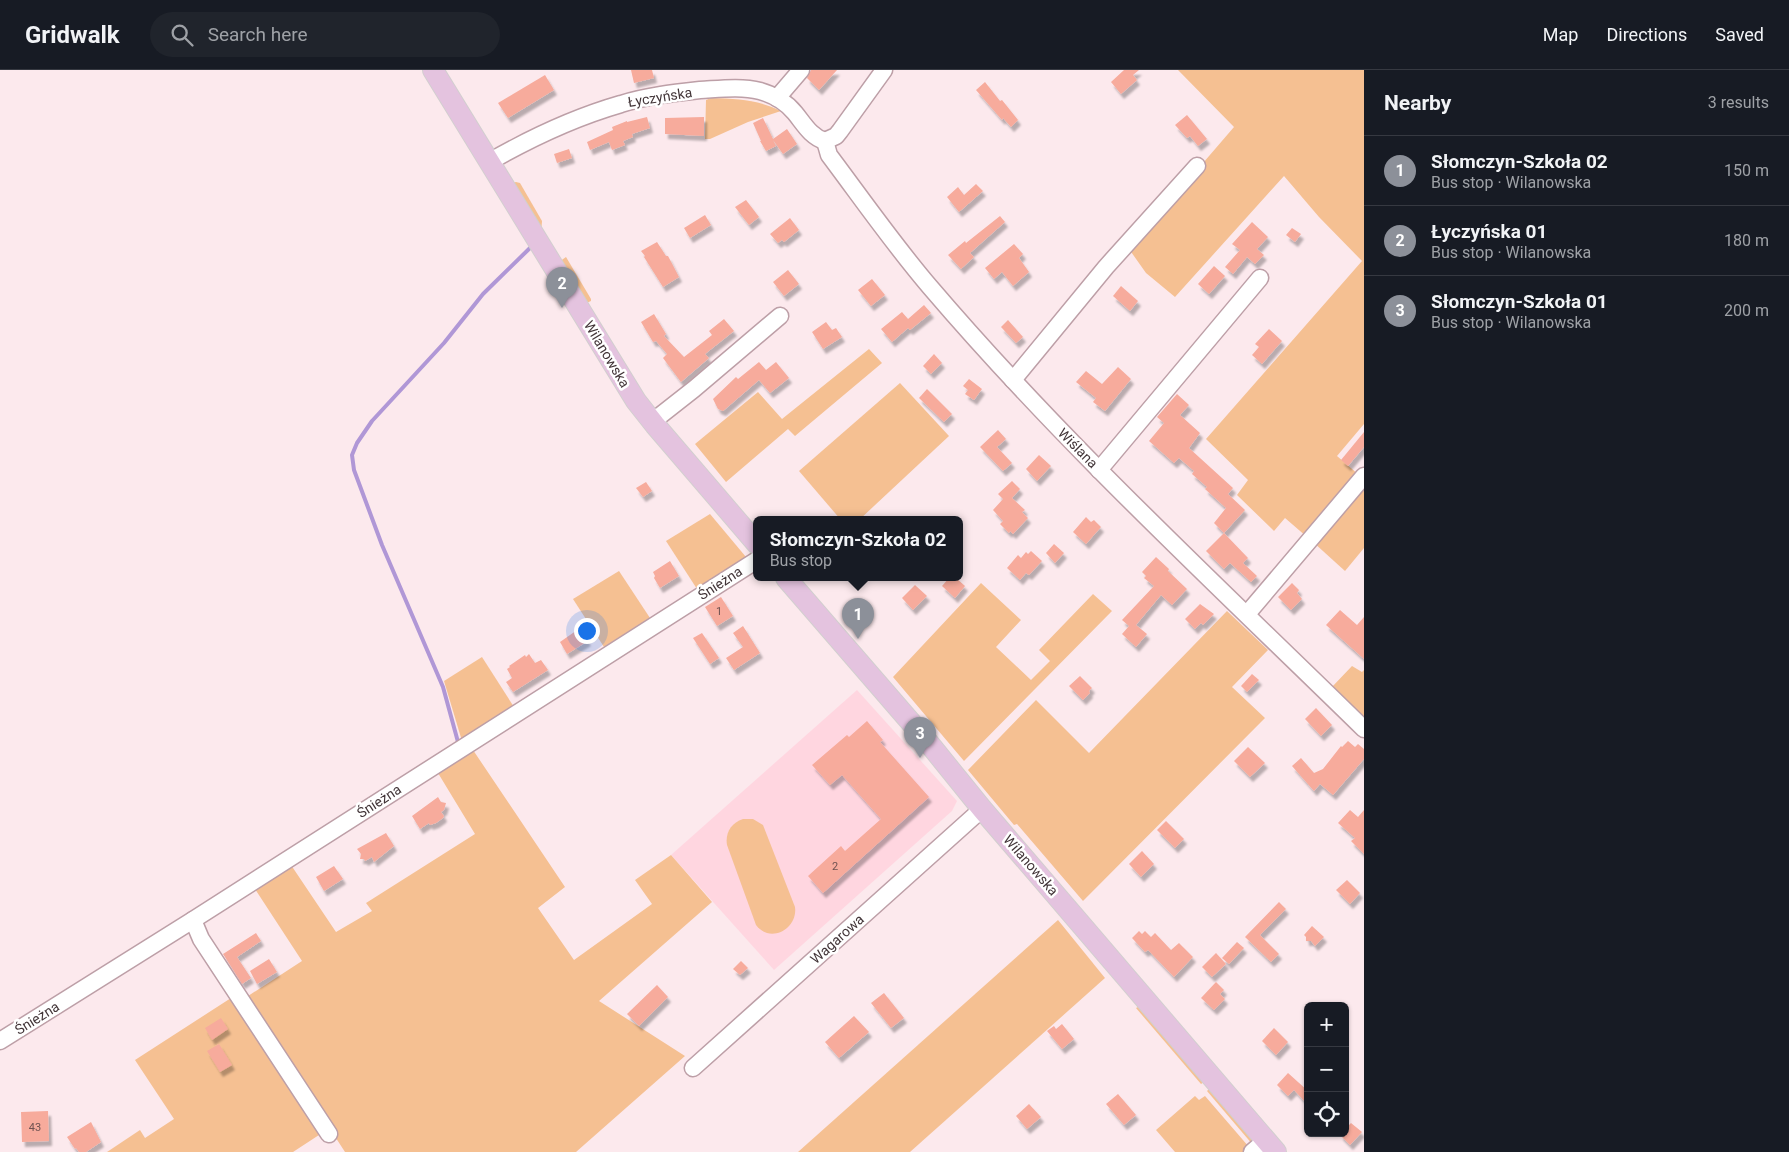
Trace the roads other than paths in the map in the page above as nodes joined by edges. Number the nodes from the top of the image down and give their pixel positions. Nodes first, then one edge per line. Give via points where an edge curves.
1 (433, 70) edge
2 (801, 70) edge
3 (884, 70) edge
4 (777, 98) junction
5 (825, 141) junction
6 (488, 162) junction
7 (1197, 166) dead end
8 (1260, 278) dead end
9 (780, 316) dead end
10 (1014, 380) junction
11 (652, 422) junction
12 (1099, 470) junction
13 (1364, 476) edge
14 (753, 539) edge
15 (753, 563) edge
16 (789, 581) edge
17 (1247, 614) junction
18 (1364, 729) edge
19 (982, 809) junction
20 (192, 920) junction
21 (0, 1041) edge
22 (693, 1068) dead end
23 (329, 1134) dead end
24 (1264, 1148) edge

1 - 6 main road, Wilanowska
2 - 4 street
3 - 5 street via 836,136
4 - 5 street, Łyczyńska via 815,136
4 - 6 street, Łyczyńska via 760,91 728,88 643,98 589,114
5 - 10 street, Wiślana via 829,155 907,259
6 - 11 main road, Wilanowska via 613,366
7 - 10 street via 1106,268
8 - 12 street
9 - 11 street
10 - 12 street, Wiślana
11 - 14 main road, Wilanowska
12 - 17 street, Wiślana
13 - 17 street
15 - 20 street, Śnieżna
16 - 19 main road, Wilanowska
17 - 18 street, Wiślana
19 - 22 street, Wagarowa
19 - 24 main road, Wilanowska
20 - 21 street, Śnieżna
20 - 23 street via 201,939

